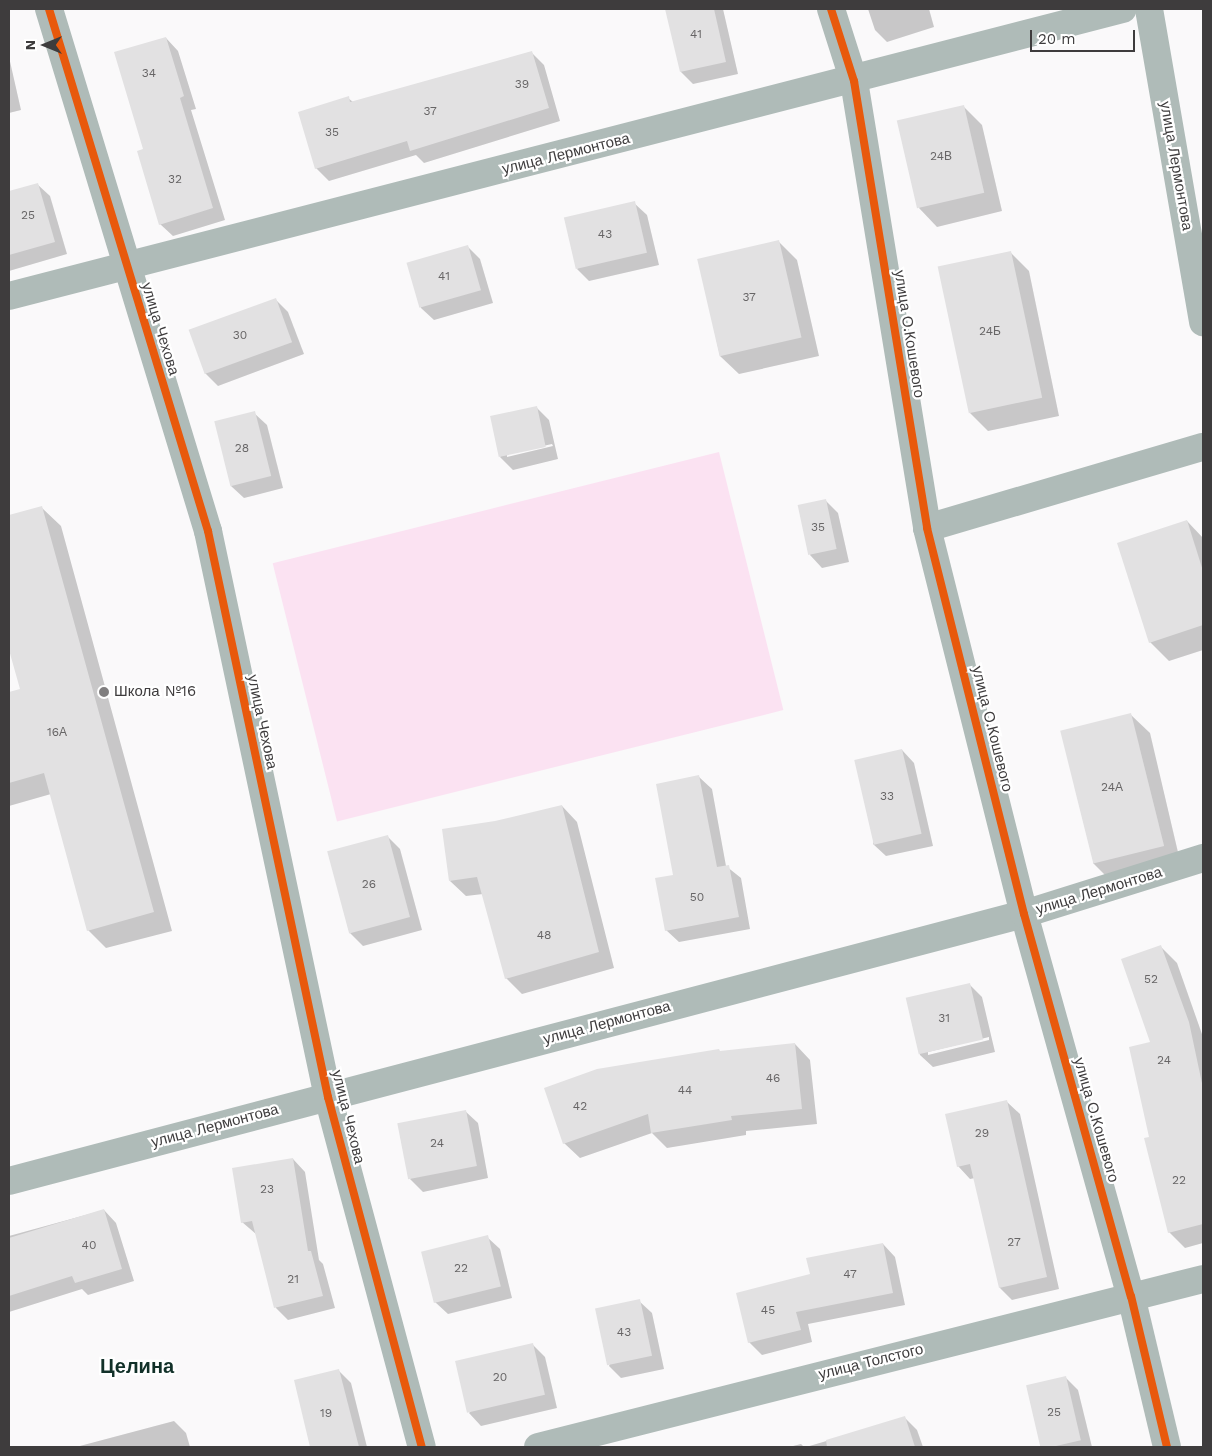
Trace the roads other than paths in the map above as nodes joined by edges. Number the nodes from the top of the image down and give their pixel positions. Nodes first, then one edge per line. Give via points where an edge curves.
1 (49, 9) edge
2 (831, 9) edge
3 (1123, 9) edge
4 (1149, 9) edge
5 (854, 80) junction
6 (126, 266) junction
7 (9, 296) edge
8 (1203, 322) edge
9 (1203, 447) edge
10 (927, 528) junction
11 (1203, 858) edge
12 (1024, 914) junction
13 (328, 1097) junction
14 (9, 1181) edge
15 (1203, 1279) edge
16 (1131, 1296) junction
17 (422, 1447) edge
18 (538, 1447) edge
19 (1167, 1447) edge

1 - 6 street, улица Чехова
2 - 5 street, улица О.Кошевого
3 - 5 street, улица Лермонтова
4 - 8 street, улица Лермонтова
5 - 6 street, улица Лермонтова
5 - 10 street, улица О.Кошевого
6 - 7 street, улица Лермонтова
6 - 13 street, улица Чехова via 208,531
9 - 10 street
10 - 12 street, улица О.Кошевого
11 - 12 street, улица Лермонтова
12 - 13 street, улица Лермонтова
12 - 16 street, улица О.Кошевого
13 - 14 street, улица Лермонтова
13 - 17 street, улица Чехова
15 - 16 street, улица Толстого
16 - 18 street, улица Толстого
16 - 19 street, улица О.Кошевого

